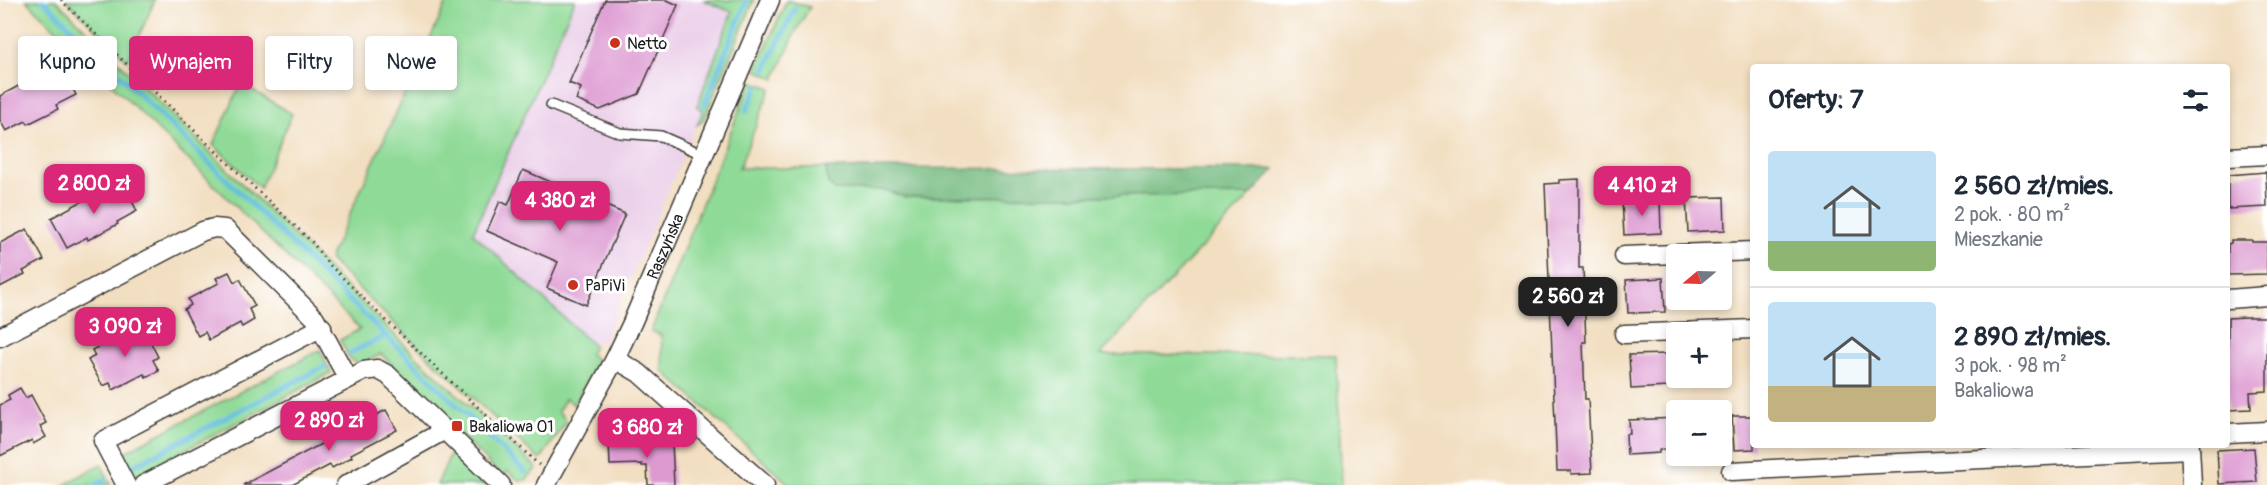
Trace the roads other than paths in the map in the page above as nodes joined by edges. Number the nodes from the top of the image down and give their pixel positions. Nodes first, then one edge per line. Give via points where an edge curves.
1 (770, 0) edge
2 (551, 105) dead end
3 (704, 155) junction
4 (2267, 155) edge
5 (2230, 157) edge
6 (1750, 250) edge
7 (1624, 256) dead end
8 (2267, 296) edge
9 (2230, 298) edge
10 (322, 327) junction
11 (1750, 329) edge
12 (1624, 334) dead end
13 (0, 337) edge
14 (615, 359) junction
15 (348, 379) junction
16 (445, 430) junction
17 (2267, 431) edge
18 (2230, 433) edge
19 (2171, 448) edge
20 (2190, 448) edge
21 (1731, 471) dead end
22 (545, 477) edge
23 (366, 480) edge
24 (126, 485) edge
25 (143, 485) edge
26 (346, 485) edge
27 (501, 485) edge
28 (765, 485) edge
29 (2192, 485) edge

1 - 3 street, Raszyńska
2 - 3 lane via 620,133 661,136
3 - 14 street, Raszyńska
4 - 5 street
6 - 7 street
8 - 9 street
10 - 13 street via 225,229 214,228
10 - 15 street
10 - 24 street via 103,441
11 - 12 street
14 - 22 street, Raszyńska
14 - 28 street via 639,373
15 - 16 street via 377,369
15 - 25 street
16 - 23 street
16 - 27 street
17 - 18 street
19 - 21 street
20 - 29 street
23 - 26 street

